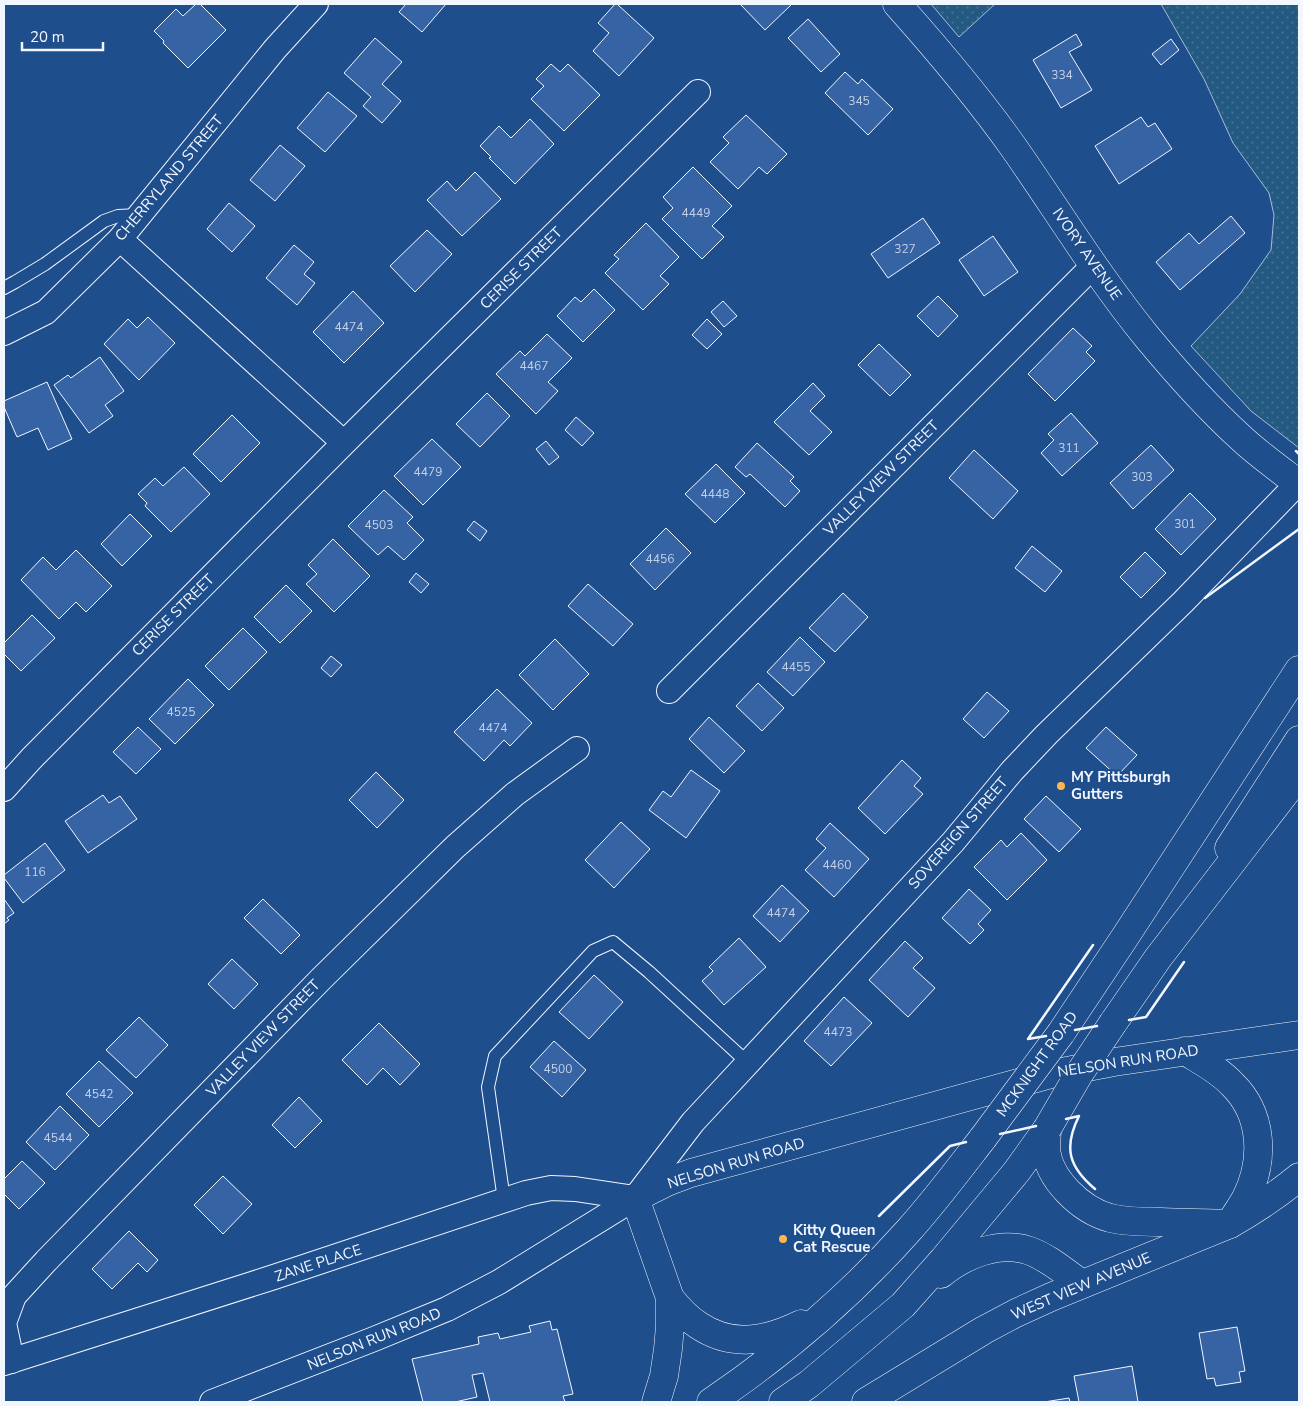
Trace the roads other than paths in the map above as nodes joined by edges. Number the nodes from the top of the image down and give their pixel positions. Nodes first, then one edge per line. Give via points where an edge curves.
1 (316, 4) edge
2 (897, 4) edge
3 (698, 92) dead end
4 (139, 215) junction
5 (120, 239) junction
6 (1094, 265) junction
7 (4, 288) edge
8 (4, 333) edge
9 (344, 443) junction
10 (1299, 483) edge
11 (1299, 670) edge
12 (669, 691) dead end
13 (1299, 740) edge
14 (577, 749) dead end
15 (1299, 775) edge
16 (4, 788) edge
17 (1158, 958) junction
18 (1299, 1035) edge
19 (1185, 1051) junction
20 (748, 1063) junction
21 (1047, 1129) junction
22 (1299, 1177) edge
23 (635, 1198) junction
24 (504, 1200) junction
25 (1230, 1224) junction
26 (1082, 1284) junction
27 (670, 1298) junction
28 (903, 1305) junction
29 (825, 1313) junction
30 (8, 1362) edge
31 (212, 1402) edge
32 (656, 1402) edge
33 (711, 1402) edge
34 (783, 1402) edge
35 (866, 1402) edge

1 - 4 street, CHERRYLAND STREET
2 - 6 main road, IVORY AVENUE via 941,53 1013,146
3 - 9 street, CERISE STREET
4 - 5 street, CHERRYLAND STREET
4 - 7 lane via 118,216 104,221 45,264
5 - 8 street, CHERRYLAND STREET via 46,312
5 - 9 street
6 - 10 main road, IVORY AVENUE via 1147,337 1193,391 1240,437
6 - 12 street, VALLEY VIEW STREET
9 - 16 street, CERISE STREET
10 - 20 street, SOVEREIGN STREET via 1047,734 946,849
11 - 29 main road, MCKNIGHT ROAD, bridge via 1061,1033 909,1231
13 - 17 main road
14 - 30 street, VALLEY VIEW STREET via 515,794 455,847 321,979 14,1296 4,1323
15 - 17 main road
17 - 21 main road, bridge via 1079,1074
18 - 19 main road, NELSON RUN ROAD
19 - 23 main road, NELSON RUN ROAD via 1051,1074 691,1174
19 - 25 main road via 1232,1084 1245,1099 1254,1118 1258,1157 1254,1177
20 - 23 street, SOVEREIGN STREET via 693,1122
20 - 24 lane via 613,942 593,951 495,1056 488,1087
21 - 25 main road via 1046,1148 1051,1167 1076,1200 1093,1211 1128,1221
21 - 28 main road via 1017,1171
22 - 25 main road, WEST VIEW AVENUE via 1254,1211
23 - 24 street, ZANE PLACE via 551,1188
23 - 27 main road
23 - 31 street, NELSON RUN ROAD via 499,1282 447,1309
24 - 30 street, ZANE PLACE
25 - 26 main road, WEST VIEW AVENUE
26 - 28 main road via 1029,1251 993,1249 953,1264
26 - 35 main road, WEST VIEW AVENUE via 984,1330
27 - 29 main road via 697,1325 730,1339 768,1337
27 - 32 main road via 668,1349
28 - 34 main road
29 - 33 main road, MCKNIGHT ROAD

